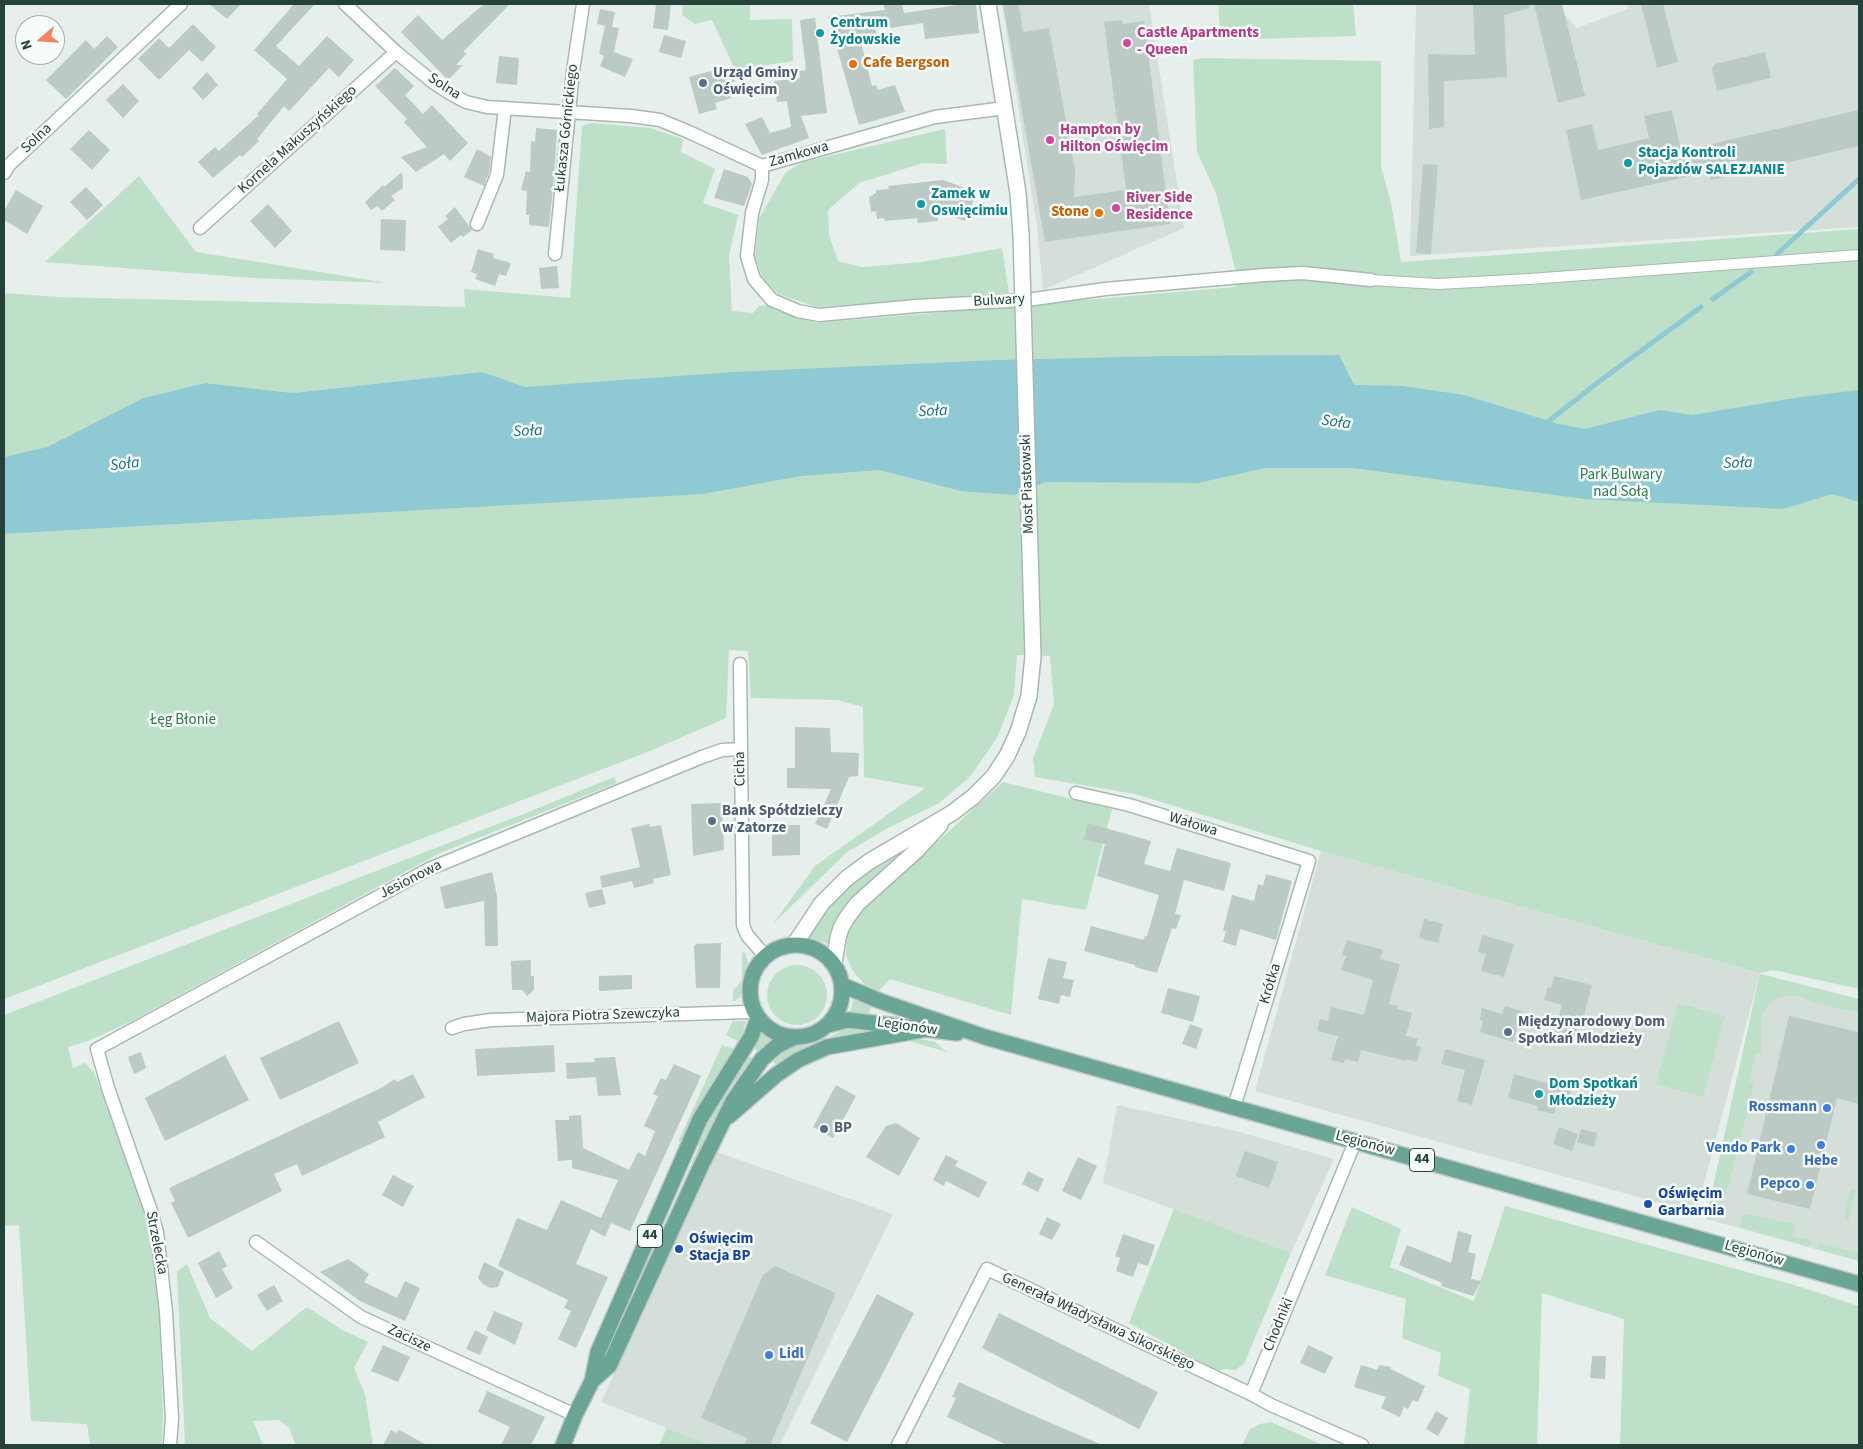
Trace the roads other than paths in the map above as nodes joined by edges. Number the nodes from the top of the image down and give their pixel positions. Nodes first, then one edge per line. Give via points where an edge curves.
1 (181, 4) edge
2 (345, 4) edge
3 (583, 4) edge
4 (988, 4) edge
5 (396, 52) junction
6 (505, 108) junction
7 (1005, 108) junction
8 (568, 113) junction
9 (762, 166) junction
10 (4, 173) edge
11 (477, 224) dead end
12 (200, 228) dead end
13 (555, 254) dead end
14 (1859, 255) edge
15 (1371, 280) joint
16 (740, 664) dead end
17 (740, 749) junction
18 (1076, 793) dead end
19 (952, 813) junction
20 (1309, 861) joint
21 (794, 945) junction
22 (765, 956) junction
23 (834, 964) junction
24 (842, 985) junction
25 (756, 1013) junction
26 (828, 1025) junction
27 (452, 1028) dead end
28 (922, 1030) junction
29 (986, 1037) junction
30 (793, 1038) junction
31 (97, 1049) joint
32 (1234, 1107) junction
33 (721, 1124) junction
34 (1354, 1142) junction
35 (256, 1242) dead end
36 (1859, 1284) edge
37 (592, 1381) junction
38 (1251, 1394) junction
39 (575, 1415) junction
40 (170, 1445) edge
41 (563, 1445) edge
42 (898, 1445) edge
43 (1362, 1445) edge

1 - 10 street, Solna
2 - 5 street, Solna
3 - 8 street, Łukasza Górnickiego
4 - 7 street, Most Piastowski
5 - 6 street, Solna via 466,102
5 - 12 street, Kornela Makuszyńskiego
6 - 8 street, Solna
6 - 11 street via 497,174
7 - 9 street, Zamkowa via 935,117
7 - 19 street, Most Piastowski, bridge via 1021,234 1033,656 1029,696 1007,756 993,777
8 - 9 street, Zamkowa via 660,120
8 - 13 street, Łukasza Górnickiego
9 - 15 street, Bulwary via 747,256 754,279 772,300 812,314 1027,300 1105,289 1264,275 1303,273
14 - 15 street via 1438,284
16 - 17 street, Cicha
17 - 22 street, Cicha via 743,925 747,935
17 - 31 street, Jesionowa via 722,750 702,757 429,869
18 - 20 street, Wałowa via 1129,805
19 - 21 street via 847,878 822,903
19 - 23 street via 917,850 857,904 838,938
20 - 32 street, Krótka
21 - 22 main road via 779,948
21 - 23 main road via 808,946
22 - 25 main road, 44 via 751,982 750,997
23 - 24 main road
24 - 26 main road via 840,1005
24 - 29 main road, Legionów / 44
25 - 27 street, Majora Piotra Szewczyka via 491,1020
25 - 30 main road via 774,1031
25 - 37 main road, 44 via 751,1038 700,1119 598,1352
26 - 28 main road, Legionów / 44 via 848,1020
26 - 30 main road, 44 via 806,1037
28 - 29 main road, Legionów / 44
28 - 33 main road via 827,1047 798,1060 776,1075
29 - 32 main road, Legionów / 44
30 - 33 main road, 44 via 762,1059
31 - 40 street, Strzelecka via 157,1232 166,1312 172,1418
32 - 34 main road, Legionów / 44
33 - 37 main road, 44 via 614,1357
34 - 36 main road, Legionów / 44
34 - 38 street, Chodniki
35 - 39 street, Zacisze via 361,1317
37 - 39 main road, 44
38 - 42 street, Generała Władysława Sikorskiego via 987,1269
38 - 43 street
39 - 41 main road, 44

